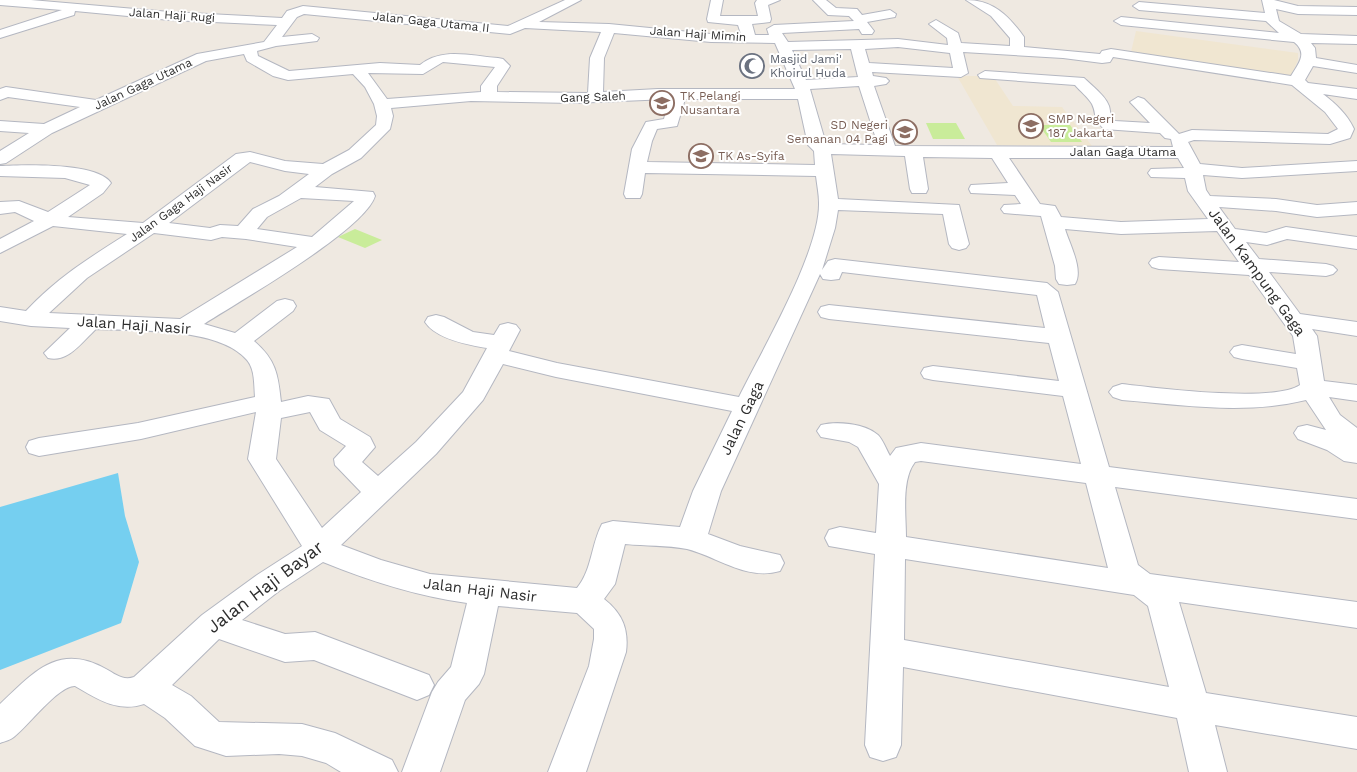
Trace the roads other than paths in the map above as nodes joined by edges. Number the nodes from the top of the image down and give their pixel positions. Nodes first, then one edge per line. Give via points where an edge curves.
1 (575, 0) edge
2 (717, 0) edge
3 (774, 0) edge
4 (819, 0) edge
5 (972, 0) edge
6 (0, 1) edge
7 (157, 2) dead end
8 (1269, 2) edge
9 (186, 4) dead end
10 (1176, 4) edge
11 (77, 5) edge
12 (230, 6) dead end
13 (1139, 6) edge
14 (1328, 11) junction
15 (1357, 11) edge
16 (130, 12) junction
17 (890, 14) dead end
18 (159, 15) junction
19 (205, 18) junction
20 (1272, 18) junction
21 (522, 19) junction
22 (744, 21) junction
23 (1121, 21) dead end
24 (285, 22) junction
25 (860, 22) junction
26 (936, 24) dead end
27 (609, 28) junction
28 (510, 30) junction
29 (0, 34) edge
30 (312, 38) dead end
31 (749, 38) junction
32 (1357, 38) edge
33 (271, 42) junction
34 (780, 42) junction
35 (877, 43) junction
36 (856, 45) junction
37 (249, 48) junction
38 (956, 49) junction
39 (1305, 50) junction
40 (1017, 51) junction
41 (1357, 55) edge
42 (479, 59) junction
43 (356, 69) junction
44 (1357, 69) edge
45 (865, 74) junction
46 (985, 75) dead end
47 (918, 81) dead end
48 (1300, 84) junction
49 (803, 90) junction
50 (0, 94) edge
51 (678, 94) junction
52 (1357, 94) edge
53 (489, 96) junction
54 (595, 97) junction
55 (40, 98) junction
56 (1138, 102) dead end
57 (382, 104) junction
58 (99, 106) junction
59 (0, 118) edge
60 (0, 126) edge
61 (1164, 128) junction
62 (46, 129) junction
63 (1351, 129) edge
64 (1330, 138) junction
65 (888, 151) junction
66 (913, 152) junction
67 (997, 153) junction
68 (1357, 157) edge
69 (1188, 159) junction
70 (0, 160) edge
71 (824, 160) junction
72 (1357, 166) edge
73 (638, 167) junction
74 (326, 170) junction
75 (0, 171) edge
76 (1157, 173) dead end
77 (919, 189) dead end
78 (978, 189) dead end
79 (1021, 189) junction
80 (299, 192) junction
81 (634, 194) dead end
82 (1205, 201) junction
83 (829, 204) junction
84 (0, 208) edge
85 (1357, 208) edge
86 (1011, 209) dead end
87 (1034, 209) junction
88 (1317, 211) junction
89 (48, 219) junction
90 (1053, 222) junction
91 (149, 228) junction
92 (1224, 230) junction
93 (244, 232) junction
94 (1357, 243) edge
95 (316, 244) junction
96 (959, 244) dead end
97 (0, 247) edge
98 (1159, 263) dead end
99 (835, 266) dead end
100 (1252, 267) junction
101 (1326, 270) dead end
102 (1066, 279) dead end
103 (285, 306) dead end
104 (830, 312) dead end
105 (0, 314) edge
106 (31, 319) junction
107 (1292, 320) junction
108 (90, 322) junction
109 (436, 322) dead end
110 (185, 326) junction
111 (1357, 329) edge
112 (1060, 337) junction
113 (239, 341) junction
114 (501, 342) junction
115 (1242, 352) dead end
116 (56, 353) dead end
117 (933, 373) dead end
118 (1311, 380) junction
119 (1075, 390) junction
120 (1122, 392) dead end
121 (1357, 393) edge
122 (747, 406) junction
123 (269, 407) junction
124 (830, 431) dead end
125 (1307, 432) dead end
126 (1357, 440) edge
127 (39, 447) dead end
128 (1357, 457) edge
129 (1097, 475) junction
130 (893, 484) junction
131 (377, 492) junction
132 (1357, 509) edge
133 (840, 538) dead end
134 (691, 540) junction
135 (890, 545) junction
136 (320, 549) junction
137 (769, 563) dead end
138 (1144, 586) junction
139 (485, 593) junction
140 (584, 601) junction
141 (1357, 615) edge
142 (214, 624) junction
143 (888, 651) junction
144 (417, 685) dead end
145 (146, 687) junction
146 (1192, 706) junction
147 (0, 726) edge
148 (1357, 733) edge
149 (883, 745) dead end
150 (379, 772) edge
151 (422, 772) edge
152 (567, 772) edge
153 (1208, 772) edge

1 - 21 street via 544,15
2 - 22 street via 713,19
3 - 22 street via 761,3 765,19
4 - 25 street via 833,12 852,12
5 - 40 street via 996,13 1017,37
6 - 11 street, Jalan Haji Rugi
7 - 16 street
8 - 14 street via 1293,9
8 - 20 street
9 - 18 street
10 - 13 street
10 - 20 street
11 - 16 street, Jalan Haji Rugi
11 - 29 street via 66,14
12 - 19 street
14 - 15 street
14 - 32 street
16 - 18 street, Jalan Haji Rugi
17 - 25 street
18 - 19 street, Jalan Haji Rugi
19 - 24 street, Jalan Haji Rugi
20 - 39 street
21 - 27 street, Jalan Haji Mimin
21 - 28 street, Jalan Gaga Utama II
22 - 31 street
23 - 39 street
24 - 28 street, Jalan Gaga Utama II via 294,13 310,10
24 - 33 street
25 - 34 street via 774,29
25 - 35 street
26 - 38 street via 953,36
27 - 31 street, Jalan Haji Mimin via 711,38
27 - 54 street via 597,58
28 - 42 street
30 - 33 street, Jalan Gaga Utama
31 - 34 street, Jalan Haji Mimin
32 - 39 street
33 - 37 street, Jalan Gaga Utama
34 - 36 street, Jalan Haji Mimin
34 - 49 street
35 - 36 street, Jalan Haji Mimin
35 - 38 street, Jalan Haji Mimin
36 - 45 street
37 - 43 street via 252,58 283,75
37 - 58 street, Jalan Gaga Utama via 202,57
38 - 40 street, Jalan Haji Mimin
38 - 45 street via 962,71 959,74
39 - 41 street
39 - 44 street
39 - 48 street via 1297,75
40 - 48 street, Jalan Haji Mimin via 1103,60 1111,53
42 - 43 street via 442,58 420,70
42 - 53 street via 503,66 489,86
43 - 57 street
45 - 47 street
45 - 49 street, Gang Saleh
45 - 65 street via 867,92
46 - 61 street via 1078,81 1096,98 1102,118 1110,126
48 - 52 street, Jalan Haji Mimin
48 - 63 street
49 - 51 street, Gang Saleh
49 - 71 street via 817,146
50 - 55 street via 6,92
51 - 54 street, Gang Saleh
51 - 73 street via 671,122 652,125 647,132 637,160
53 - 54 street, Gang Saleh
53 - 57 street, Gang Saleh
55 - 58 street
55 - 59 street
56 - 61 street
57 - 74 street via 384,126 355,154
58 - 62 street, Jalan Gaga Utama
60 - 62 street
61 - 69 street
62 - 70 street, Jalan Gaga Utama
63 - 64 street via 1343,136
64 - 68 street
64 - 69 street, Jalan Gaga Utama via 1192,135
65 - 66 street, Jalan Gaga Utama
65 - 71 street, Jalan Gaga Utama
66 - 67 street, Jalan Gaga Utama
66 - 77 street
67 - 69 street, Jalan Gaga Utama
67 - 79 street
69 - 72 street via 1242,173
69 - 76 street
69 - 82 street, Jalan Kampung Gaga via 1197,191
71 - 73 street, Jalan Gaga Utama
71 - 83 street, Jalan Gaga
73 - 81 street
74 - 80 street
74 - 91 street, Jalan Gaga Haji Nasir via 285,166 245,157
75 - 89 street via 65,174 93,178 102,183 84,201
78 - 79 street
79 - 87 street
80 - 93 street via 260,214
80 - 95 street via 366,196 364,202
82 - 88 street via 1276,204
82 - 92 street, Jalan Kampung Gaga
83 - 96 street via 952,209
83 - 122 street, Jalan Gaga via 826,228 813,266
84 - 89 street via 22,207
85 - 88 street
86 - 87 street
87 - 90 street via 1048,210
88 - 94 street
89 - 91 street
89 - 97 street
90 - 92 street via 1121,228
90 - 102 street via 1066,266
91 - 93 street via 211,234
91 - 106 street, Jalan Gaga Haji Nasir via 79,273
92 - 94 street via 1267,239 1286,233
92 - 100 street, Jalan Kampung Gaga
93 - 95 street
95 - 110 street
98 - 100 street
99 - 112 street via 1044,289 1048,292
100 - 101 street
100 - 107 street, Jalan Kampung Gaga
103 - 113 street
104 - 112 street
105 - 106 street, Jalan Haji Nasir
106 - 108 street, Jalan Haji Nasir
107 - 111 street
107 - 118 street, Jalan Kampung Gaga via 1305,336
108 - 110 street, Jalan Haji Nasir
108 - 116 street
109 - 114 street via 467,338
110 - 113 street, Jalan Haji Nasir
112 - 119 street
113 - 123 street, Jalan Haji Nasir via 259,358 266,377
114 - 122 street via 564,372
114 - 131 street, Jalan Haji Bayar via 474,395 426,448
115 - 118 street
117 - 119 street
118 - 120 street via 1276,400 1242,402
118 - 121 street
118 - 126 street, Jalan Kampung Gaga via 1330,420
119 - 129 street
122 - 134 street, Jalan Gaga via 707,491
123 - 127 street
123 - 131 street via 308,404 323,407 329,424 361,443 362,447 348,459 349,465
123 - 136 street, Jalan Haji Nasir via 262,459
124 - 130 street via 856,434 868,441
125 - 128 street via 1337,444
129 - 130 street via 921,452 906,454 897,466
129 - 132 street
129 - 138 street via 1124,571
130 - 135 street
131 - 136 street, Jalan Haji Bayar
133 - 135 street
134 - 137 street via 736,557
134 - 140 street via 613,532 599,584
135 - 138 street
135 - 143 street
136 - 139 street, Jalan Haji Nasir via 373,570 430,586
136 - 142 street, Jalan Haji Bayar
138 - 141 street
138 - 146 street via 1162,600
139 - 140 street, Jalan Haji Nasir
139 - 151 street via 467,674 450,692
140 - 152 street via 598,611 610,629 610,644 604,670
142 - 144 street via 285,648 315,646
142 - 145 street, Jalan Haji Bayar
143 - 146 street
143 - 149 street
145 - 147 street, Jalan Haji Bayar via 134,693 122,693 76,672 67,672 53,679
145 - 150 street via 178,707 208,736 226,740 302,740 335,749
146 - 148 street
146 - 153 street

